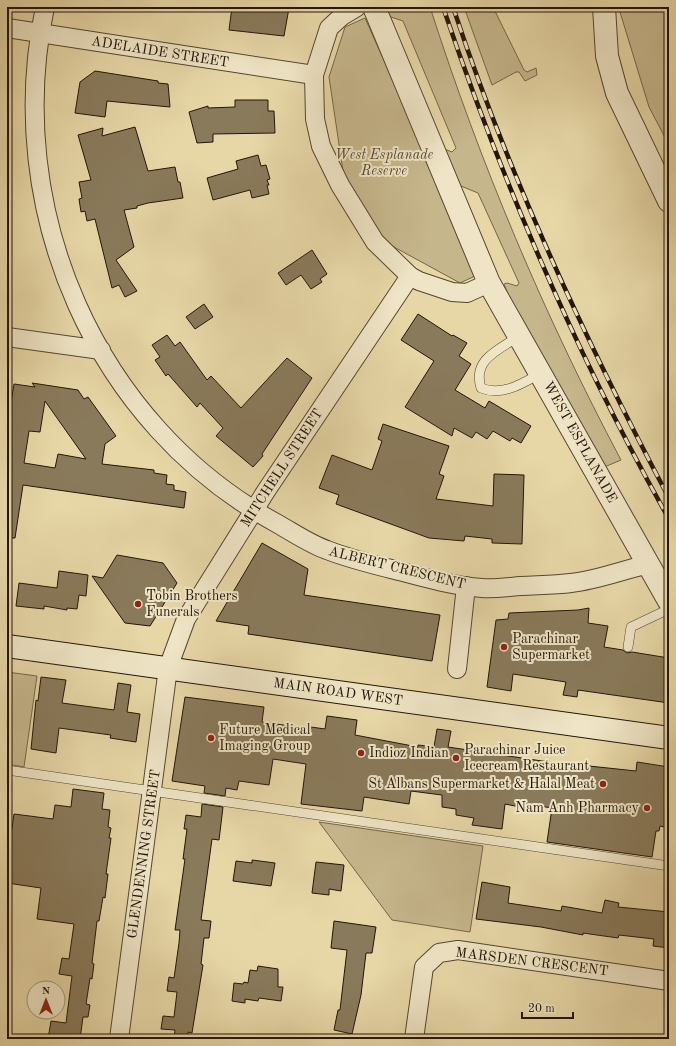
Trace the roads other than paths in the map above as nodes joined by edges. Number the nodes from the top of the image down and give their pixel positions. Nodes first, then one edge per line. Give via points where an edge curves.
1 (45, 7) edge
2 (357, 7) edge
3 (374, 7) edge
4 (588, 7) edge
5 (604, 16) edge
6 (7, 28) edge
7 (39, 33) junction
8 (314, 76) junction
9 (669, 201) edge
10 (410, 276) junction
11 (490, 283) junction
12 (520, 336) junction
13 (7, 337) edge
14 (101, 350) junction
15 (541, 373) junction
16 (254, 511) junction
17 (649, 564) junction
18 (466, 586) junction
19 (669, 601) edge
20 (669, 609) edge
21 (7, 646) edge
22 (628, 647) dead end
23 (168, 668) junction
24 (457, 669) dead end
25 (669, 738) edge
26 (7, 770) edge
27 (152, 791) junction
28 (669, 866) edge
29 (669, 981) edge
30 (119, 1039) edge
31 (414, 1039) edge

1 - 7 street, ALBERT CRESCENT
2 - 8 street via 342,16 330,28
3 - 11 street, WEST ESPLANADE
4 - 5 street
5 - 9 street via 607,56 617,93
6 - 7 street, ADELAIDE STREET
7 - 8 street, ADELAIDE STREET
7 - 14 street, ALBERT CRESCENT via 34,126 43,201 69,287 84,321
8 - 10 street via 315,119 321,146 340,185 375,242
10 - 11 street via 452,292 467,293
10 - 16 street, MITCHELL STREET
11 - 12 street, WEST ESPLANADE
12 - 15 street, WEST ESPLANADE
12 - 15 lane via 481,364 478,375 481,388 496,391 509,389
13 - 14 street
14 - 16 street, ALBERT CRESCENT via 126,391 173,446 210,480
15 - 17 street, WEST ESPLANADE
16 - 18 street, ALBERT CRESCENT via 325,550 421,577
16 - 23 street, MITCHELL STREET via 186,619
17 - 18 street, ALBERT CRESCENT via 573,583 484,588
17 - 19 street, WEST ESPLANADE
18 - 24 street
20 - 22 lane via 631,626
21 - 23 street, MAIN ROAD WEST
23 - 25 street, MAIN ROAD WEST
23 - 27 street, GLENDENNING STREET
26 - 27 lane
27 - 28 lane
27 - 30 street, GLENDENNING STREET
29 - 31 street, MARSDEN CRESCENT via 458,950 439,953 424,967

